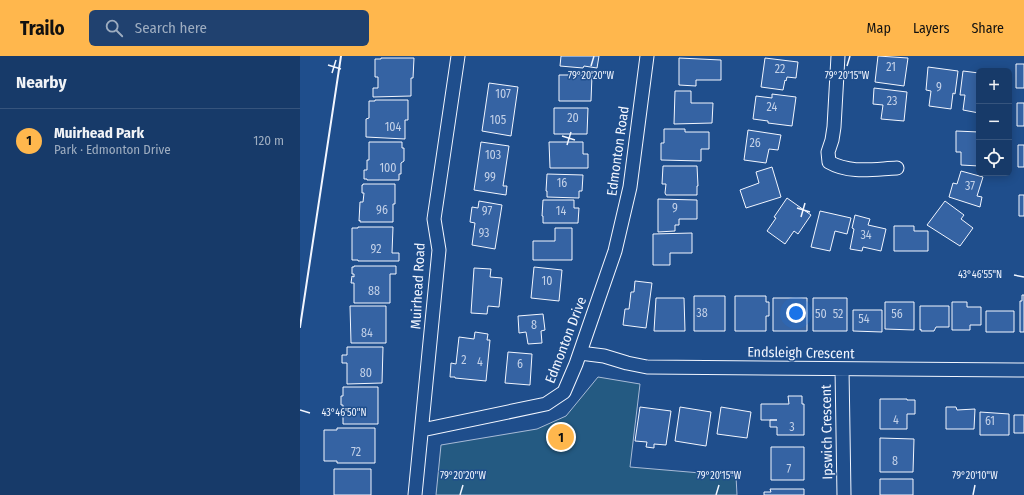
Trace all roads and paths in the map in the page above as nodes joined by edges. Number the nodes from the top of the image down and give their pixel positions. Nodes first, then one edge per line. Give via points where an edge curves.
1 (458, 56) edge
2 (647, 56) edge
3 (838, 56) edge
4 (897, 168) dead end
5 (616, 250) joint
6 (580, 353) junction
7 (842, 369) junction
8 (1024, 370) edge
9 (422, 430) junction
10 (415, 495) edge
11 (844, 495) edge

1 - 9 street, Muirhead Road via 434,219 439,250
2 - 5 street, Edmonton Road via 630,186
3 - 4 street via 829,162 854,170
5 - 6 street, Edmonton Drive
6 - 7 street, Endsleigh Crescent via 647,367
6 - 9 street, Edmonton Drive via 564,392 546,404
7 - 8 street, Endsleigh Crescent
7 - 11 street, Ipswich Crescent
9 - 10 street, Muirhead Road

